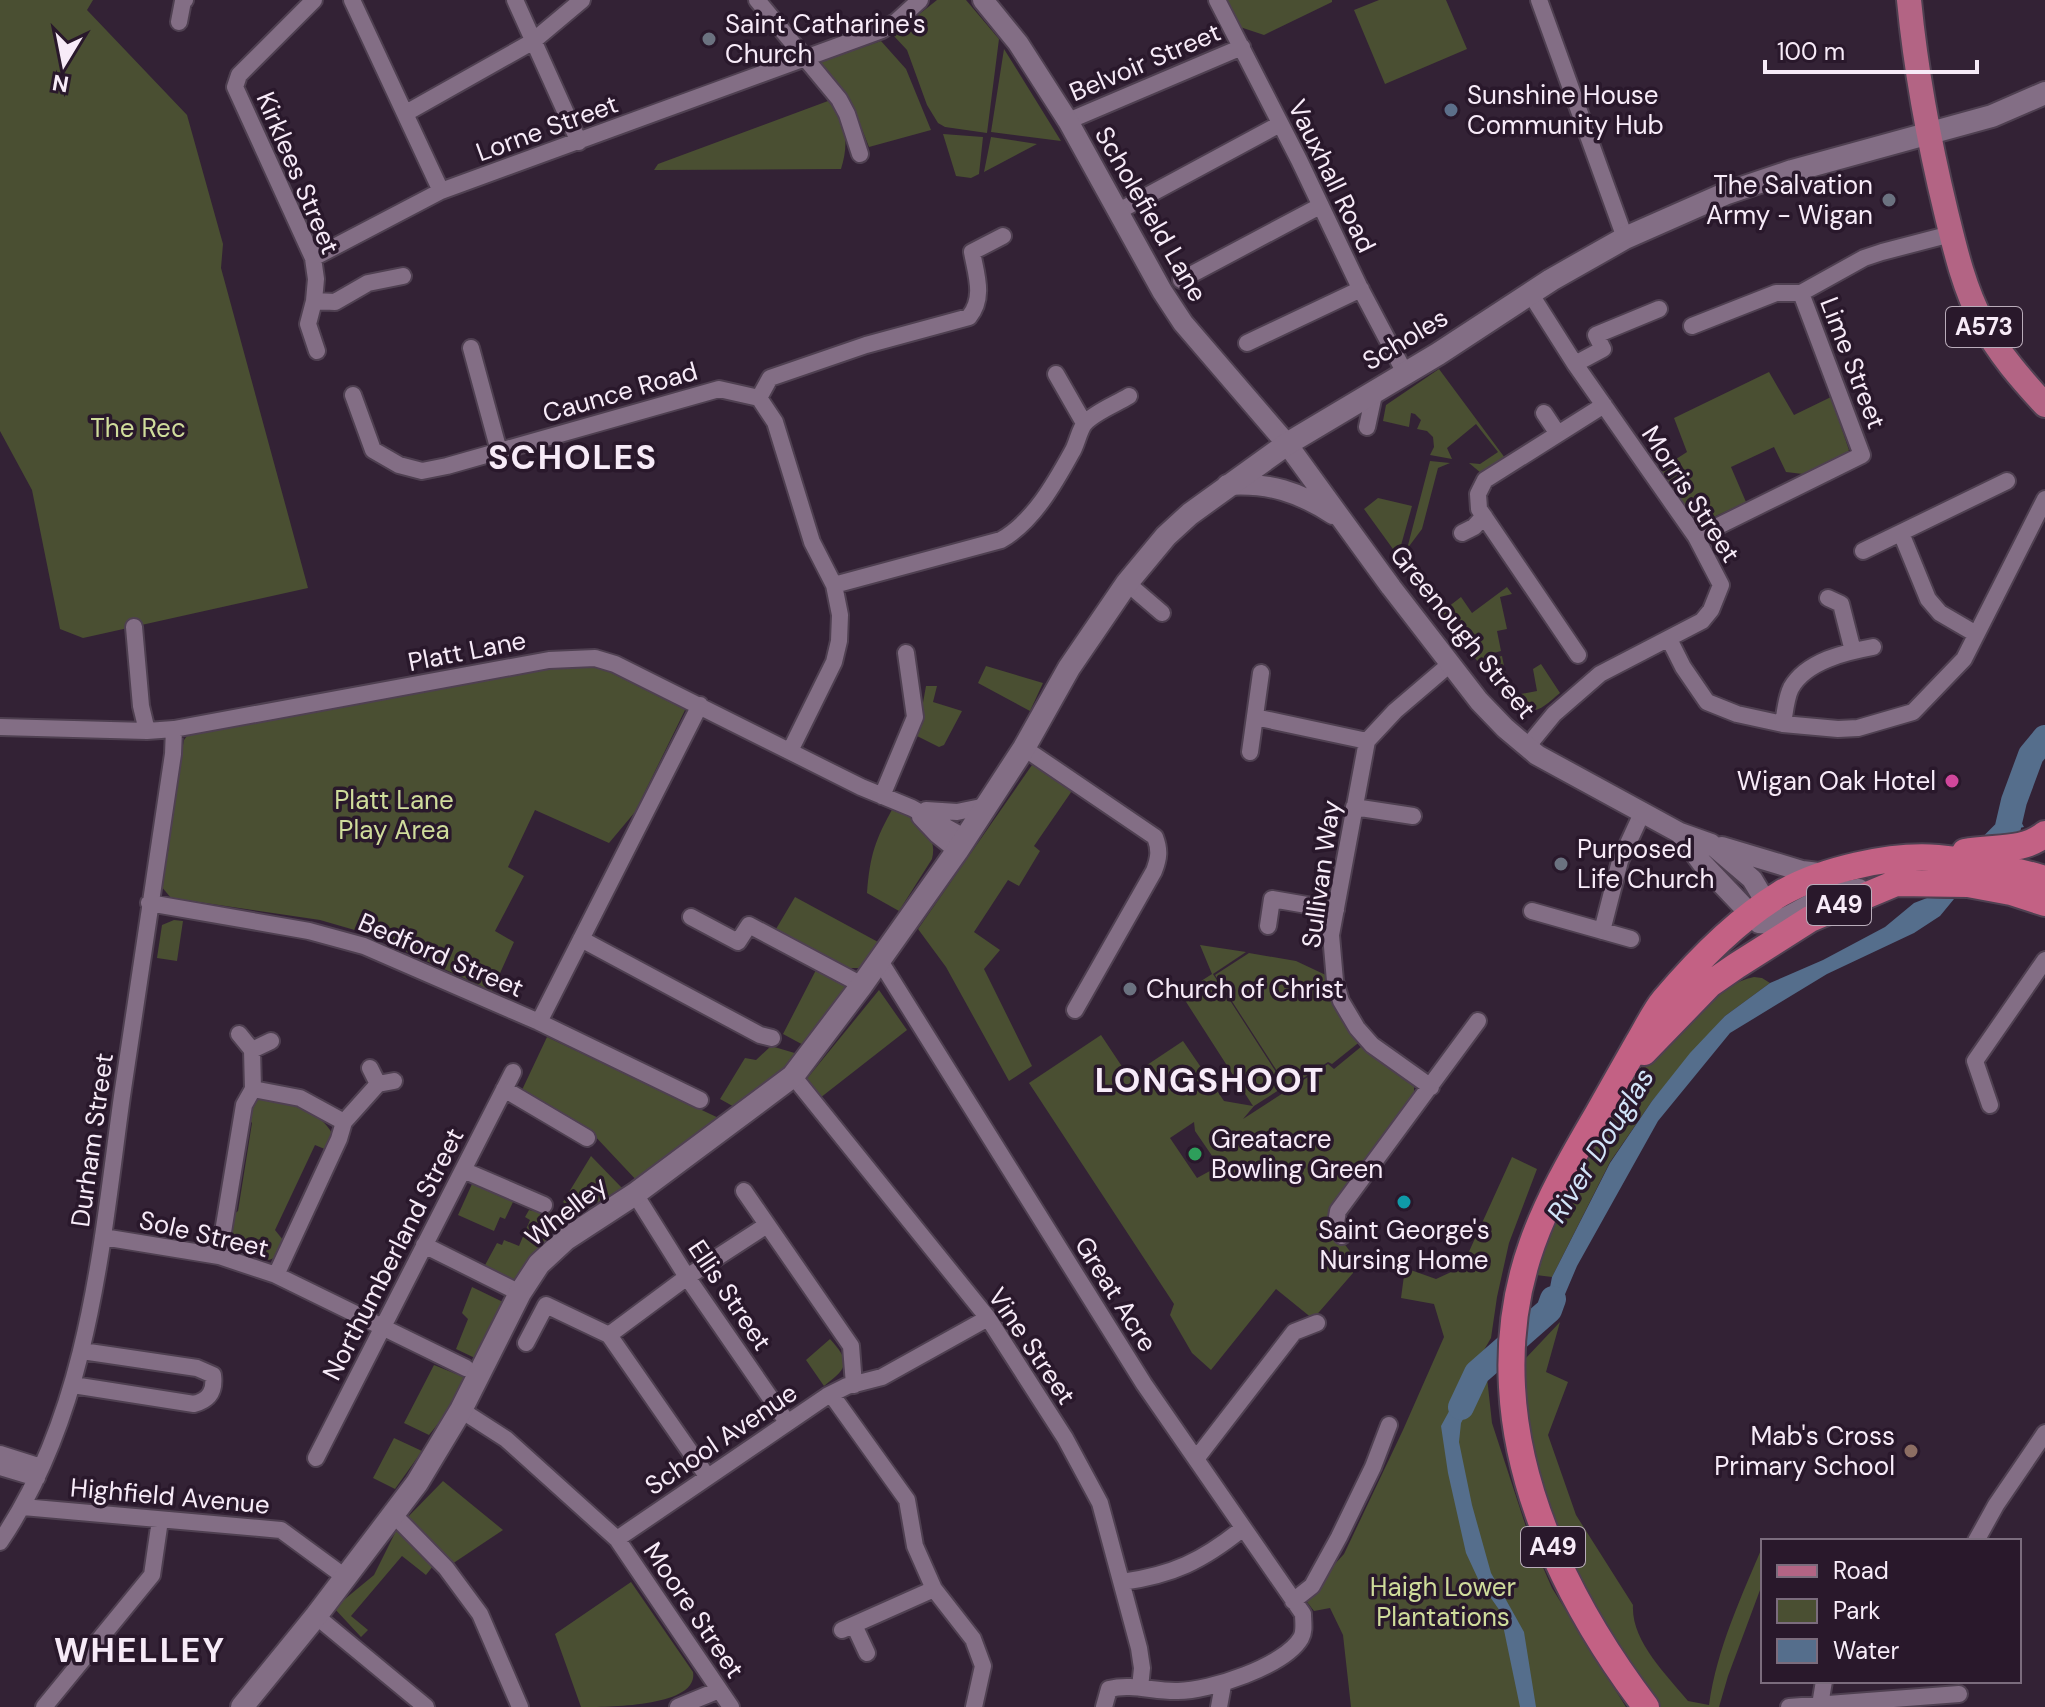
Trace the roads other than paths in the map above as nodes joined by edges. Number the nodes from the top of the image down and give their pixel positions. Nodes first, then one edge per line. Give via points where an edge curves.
1 (183, 0) edge
2 (314, 0) edge
3 (352, 0) edge
4 (515, 0) edge
5 (582, 0) edge
6 (757, 0) edge
7 (920, 0) edge
8 (983, 0) edge
9 (1217, 0) edge
10 (1539, 0) edge
11 (1909, 0) edge
12 (179, 22) dead end
13 (532, 42) junction
14 (1242, 47) junction
15 (805, 60) junction
16 (2045, 93) edge
17 (406, 113) junction
18 (1068, 121) junction
19 (1280, 124) junction
20 (1928, 132) junction
21 (579, 142) junction
22 (860, 154) dead end
23 (441, 191) junction
24 (1320, 206) junction
25 (1117, 212) junction
26 (1951, 234) junction
27 (1003, 236) dead end
28 (1625, 238) junction
29 (313, 258) junction
30 (403, 276) dead end
31 (1181, 280) dead end
32 (1361, 289) junction
33 (1530, 293) junction
34 (1801, 293) junction
35 (314, 301) junction
36 (1659, 309) dead end
37 (1692, 326) dead end
38 (1247, 343) dead end
39 (471, 348) dead end
40 (317, 351) dead end
41 (1575, 364) junction
42 (1405, 373) junction
43 (1056, 374) dead end
44 (1375, 390) junction
45 (353, 395) dead end
46 (1129, 396) dead end
47 (759, 398) junction
48 (1604, 405) junction
49 (2045, 405) edge
50 (1544, 413) dead end
51 (1084, 423) junction
52 (1367, 427) dead end
53 (1558, 434) junction
54 (1287, 444) junction
55 (499, 451) junction
56 (2007, 481) dead end
57 (1227, 485) junction
58 (2045, 499) edge
59 (1484, 516) junction
60 (1340, 519) junction
61 (2039, 528) edge
62 (1462, 533) dead end
63 (1901, 533) junction
64 (1696, 537) junction
65 (1863, 551) dead end
66 (1127, 583) junction
67 (834, 585) junction
68 (1840, 598) dead end
69 (1162, 613) dead end
70 (134, 627) dead end
71 (1976, 634) junction
72 (1669, 639) junction
73 (1873, 647) dead end
74 (1853, 651) junction
75 (906, 653) dead end
76 (1578, 655) dead end
77 (1450, 664) junction
78 (1261, 673) dead end
79 (700, 705) junction
80 (1255, 717) junction
81 (1783, 724) junction
82 (0, 727) edge
83 (174, 729) junction
84 (147, 731) junction
85 (1367, 741) junction
86 (1527, 747) junction
87 (1024, 748) junction
88 (790, 751) junction
89 (1250, 752) dead end
90 (882, 796) junction
91 (986, 806) junction
92 (1354, 807) junction
93 (912, 808) junction
94 (1643, 811) junction
95 (1413, 816) dead end
96 (1680, 833) junction
97 (2045, 834) edge
98 (961, 844) junction
99 (1711, 844) junction
100 (1968, 865) junction
101 (1827, 874) junction
102 (2042, 885) edge
103 (149, 903) junction
104 (1336, 910) junction
105 (1532, 911) dead end
106 (691, 917) dead end
107 (1770, 919) junction
108 (1268, 926) dead end
109 (1602, 931) junction
110 (581, 939) junction
111 (1631, 939) dead end
112 (2045, 960) edge
113 (880, 961) junction
114 (862, 985) junction
115 (1075, 1010) dead end
116 (1478, 1021) dead end
117 (539, 1022) junction
118 (239, 1034) dead end
119 (763, 1039) dead end
120 (271, 1041) dead end
121 (252, 1050) junction
122 (370, 1068) dead end
123 (513, 1072) dead end
124 (793, 1076) junction
125 (1617, 1081) junction
126 (1431, 1087) junction
127 (253, 1089) junction
128 (504, 1089) junction
129 (700, 1100) dead end
130 (1990, 1105) dead end
131 (344, 1122) junction
132 (587, 1138) dead end
133 (463, 1170) junction
134 (744, 1191) dead end
135 (635, 1194) junction
136 (544, 1205) dead end
137 (767, 1225) junction
138 (1342, 1236) dead end
139 (103, 1237) junction
140 (424, 1245) junction
141 (219, 1256) junction
142 (276, 1275) junction
143 (687, 1277) junction
144 (520, 1293) junction
145 (988, 1318) junction
146 (1317, 1323) dead end
147 (382, 1328) junction
148 (609, 1335) junction
149 (526, 1343) dead end
150 (82, 1351) junction
151 (466, 1368) dead end
152 (73, 1385) junction
153 (854, 1385) junction
154 (831, 1394) junction
155 (461, 1410) junction
156 (787, 1422) junction
157 (1389, 1425) dead end
158 (2045, 1433) edge
159 (0, 1454) edge
160 (316, 1458) dead end
161 (1196, 1459) junction
162 (0, 1467) edge
163 (39, 1473) junction
164 (707, 1476) junction
165 (23, 1507) junction
166 (394, 1515) junction
167 (160, 1520) junction
168 (1242, 1529) junction
169 (617, 1539) junction
170 (1977, 1539) edge
171 (0, 1542) edge
172 (345, 1577) junction
173 (1122, 1582) junction
174 (934, 1589) junction
175 (1293, 1601) junction
176 (316, 1616) junction
177 (867, 1653) dead end
178 (1824, 1683) edge
179 (1223, 1685) junction
180 (1140, 1688) junction
181 (719, 1690) junction
182 (1959, 1694) edge
183 (1820, 1705) junction
184 (44, 1707) edge
185 (242, 1707) edge
186 (426, 1707) edge
187 (520, 1707) edge
188 (678, 1707) edge
189 (731, 1707) edge
190 (974, 1707) edge
191 (1104, 1707) edge
192 (1219, 1707) edge
193 (1646, 1707) edge
194 (1789, 1707) edge

1 - 12 street
2 - 29 street, Kirklees Street via 239,75 235,87
3 - 17 street
4 - 13 street
5 - 13 street
6 - 15 street
7 - 15 street, Lorne Street via 890,26
8 - 18 street, Scholefield Lane
9 - 14 street, Vauxhall Road
10 - 28 street
11 - 20 main road, A573
13 - 17 street
13 - 21 street
14 - 18 street, Belvoir Street
14 - 19 street, Vauxhall Road
15 - 21 street, Lorne Street
15 - 22 street via 843,106
16 - 20 main road, Scholes via 1992,116
17 - 23 street
18 - 25 street, Scholefield Lane
19 - 24 street, Vauxhall Road
19 - 25 street
20 - 26 main road, A573
20 - 28 main road, Scholes via 1727,193
21 - 23 street, Lorne Street
23 - 29 street, Lorne Street
24 - 31 street
24 - 32 street, Vauxhall Road
25 - 54 street, Scholefield Lane via 1183,323
26 - 34 street via 1864,258
26 - 49 main road, A573 via 1984,326
27 - 47 street via 972,252 979,291 977,308 969,317 770,378
28 - 33 main road, Scholes
29 - 35 street, Kirklees Street
30 - 35 street via 368,283 335,302
32 - 38 street
32 - 42 street, Vauxhall Road
33 - 41 street, Morris Street
33 - 42 main road, Scholes
34 - 37 street via 1776,293
34 - 64 street, Lime Street via 1862,455
35 - 40 street, Kirklees Street via 308,324
36 - 41 street via 1596,335 1603,349
39 - 55 street
41 - 48 street, Morris Street
42 - 44 main road, Scholes
43 - 51 street
44 - 52 street
44 - 54 main road, Scholes
45 - 55 street, Caunce Road via 373,450 399,465 422,471
46 - 51 street
47 - 55 street, Caunce Road via 719,389
47 - 67 street via 775,422 812,542
48 - 53 street
48 - 64 street, Morris Street
50 - 53 street
51 - 67 street via 1074,450 1014,533
53 - 59 street via 1485,480 1478,494
54 - 57 main road, Scholes
54 - 60 street, Greenough Street
56 - 63 street
57 - 60 street via 1288,490
57 - 66 main road, Scholes via 1166,536
58 - 61 street
59 - 62 street
59 - 76 street
60 - 77 street, Greenough Street
61 - 71 street
63 - 65 street
63 - 71 street via 1928,599 1940,613
64 - 72 street, Morris Street via 1721,585 1702,621
66 - 69 street
66 - 87 main road, Scholes via 1069,668
67 - 88 street via 840,615 834,662
68 - 74 street
70 - 84 street
71 - 81 street via 1964,659 1913,712 1858,728
72 - 81 street via 1707,702
72 - 86 street, Morris Street via 1589,682
73 - 74 street
74 - 81 street via 1799,677 1790,689
75 - 90 street via 915,717
77 - 85 street
77 - 86 street, Greenough Street
78 - 80 street
79 - 83 street, Platt Lane via 615,664 580,658
79 - 88 street, Platt Lane
79 - 110 street
80 - 85 street
80 - 89 street
82 - 84 street, Platt Lane
83 - 84 street, Platt Lane
83 - 103 street, Durham Street
85 - 92 street, Sullivan Way
86 - 94 street, Greenough Street
87 - 91 main road, Scholes
87 - 115 street via 1155,837 1159,848 1154,871
88 - 90 street, Platt Lane
90 - 93 street, Platt Lane
91 - 93 street, Platt Lane via 950,812
91 - 98 main road, Scholes
92 - 95 street
92 - 104 street, Sullivan Way
93 - 98 street, Platt Lane
94 - 96 street, Greenough Street
94 - 109 street via 1620,861
96 - 99 street, Greenough Street
96 - 107 street, Greenough Street via 1702,863
97 - 100 highway, A49
98 - 113 main road, Whelley
99 - 101 street
99 - 107 street, Greenough Street via 1748,875
100 - 101 highway, A49 via 1892,861
100 - 102 highway, A49
100 - 107 highway, A49 via 1896,883 1840,905
101 - 107 highway, A49 via 1790,890
103 - 117 street, Bedford Street via 344,939
103 - 139 street, Durham Street
104 - 108 street via 1272,899
104 - 126 street, Sullivan Way via 1332,966 1348,1015 1372,1045
105 - 109 street
106 - 114 street via 738,942 749,925
107 - 125 highway, A49
107 - 125 highway, A49 via 1726,936 1662,1002
109 - 111 street
110 - 117 street
110 - 119 street
112 - 130 street via 1975,1061
113 - 114 main road, Whelley
113 - 161 street, Great Acre
114 - 124 main road, Whelley
116 - 126 street
117 - 129 street, Bedford Street
118 - 121 street
120 - 121 street
121 - 127 street
122 - 131 street via 386,1083
123 - 128 street, Northumberland Street
124 - 135 main road, Whelley
124 - 145 street, Vine Street
125 - 193 highway, A49 via 1544,1209 1513,1320 1511,1367 1522,1455 1555,1552 1592,1629
126 - 138 street via 1338,1211
127 - 131 street via 300,1098
127 - 141 street via 244,1105
128 - 132 street
128 - 133 street, Northumberland Street
131 - 142 street
133 - 136 street
133 - 140 street, Northumberland Street
134 - 137 street
135 - 143 street, Ellis Street
135 - 144 main road, Whelley via 566,1239 539,1264
137 - 143 street
137 - 153 street via 851,1346
139 - 141 street, Sole Street
139 - 150 street, Durham Street
140 - 144 street
140 - 147 street, Northumberland Street
141 - 142 street, Sole Street
142 - 147 street, Sole Street
143 - 148 street
143 - 156 street, Ellis Street
144 - 155 main road, Whelley
145 - 153 street, School Avenue via 882,1377
145 - 173 street, Vine Street via 1100,1503
146 - 161 street via 1294,1332
147 - 151 street, Sole Street
147 - 160 street, Northumberland Street
148 - 149 street via 546,1305
148 - 164 street
150 - 152 street, Durham Street
150 - 152 street via 197,1368 213,1375 214,1385 203,1402 194,1404
152 - 163 street, Durham Street
153 - 154 street, School Avenue
154 - 156 street, School Avenue
154 - 174 street via 907,1500 915,1546
155 - 166 main road, Whelley
155 - 169 street, Moore Street via 506,1439
156 - 164 street, School Avenue
157 - 175 street via 1339,1537 1312,1586
158 - 170 street
159 - 163 street
161 - 168 street, Great Acre
162 - 163 street
163 - 165 street, Durham Street
164 - 169 street, School Avenue
165 - 167 street, Highfield Avenue
165 - 171 street, Durham Street
166 - 172 main road, Whelley
166 - 187 street via 446,1568 480,1614
167 - 172 street, Highfield Avenue via 281,1530
167 - 184 street via 152,1575
168 - 173 street via 1186,1567
168 - 175 street, Great Acre
169 - 181 street, Moore Street
172 - 176 main road, Whelley
173 - 180 street, Vine Street via 1139,1648
174 - 177 street via 848,1628
174 - 190 street via 973,1639 983,1666
175 - 179 street, Great Acre via 1303,1614 1303,1635 1294,1648
176 - 185 main road, Whelley
176 - 186 street
178 - 183 street
179 - 180 street via 1175,1692
179 - 192 street
180 - 191 street via 1109,1689
181 - 188 street
181 - 189 street, Moore Street
182 - 183 street
183 - 194 street

